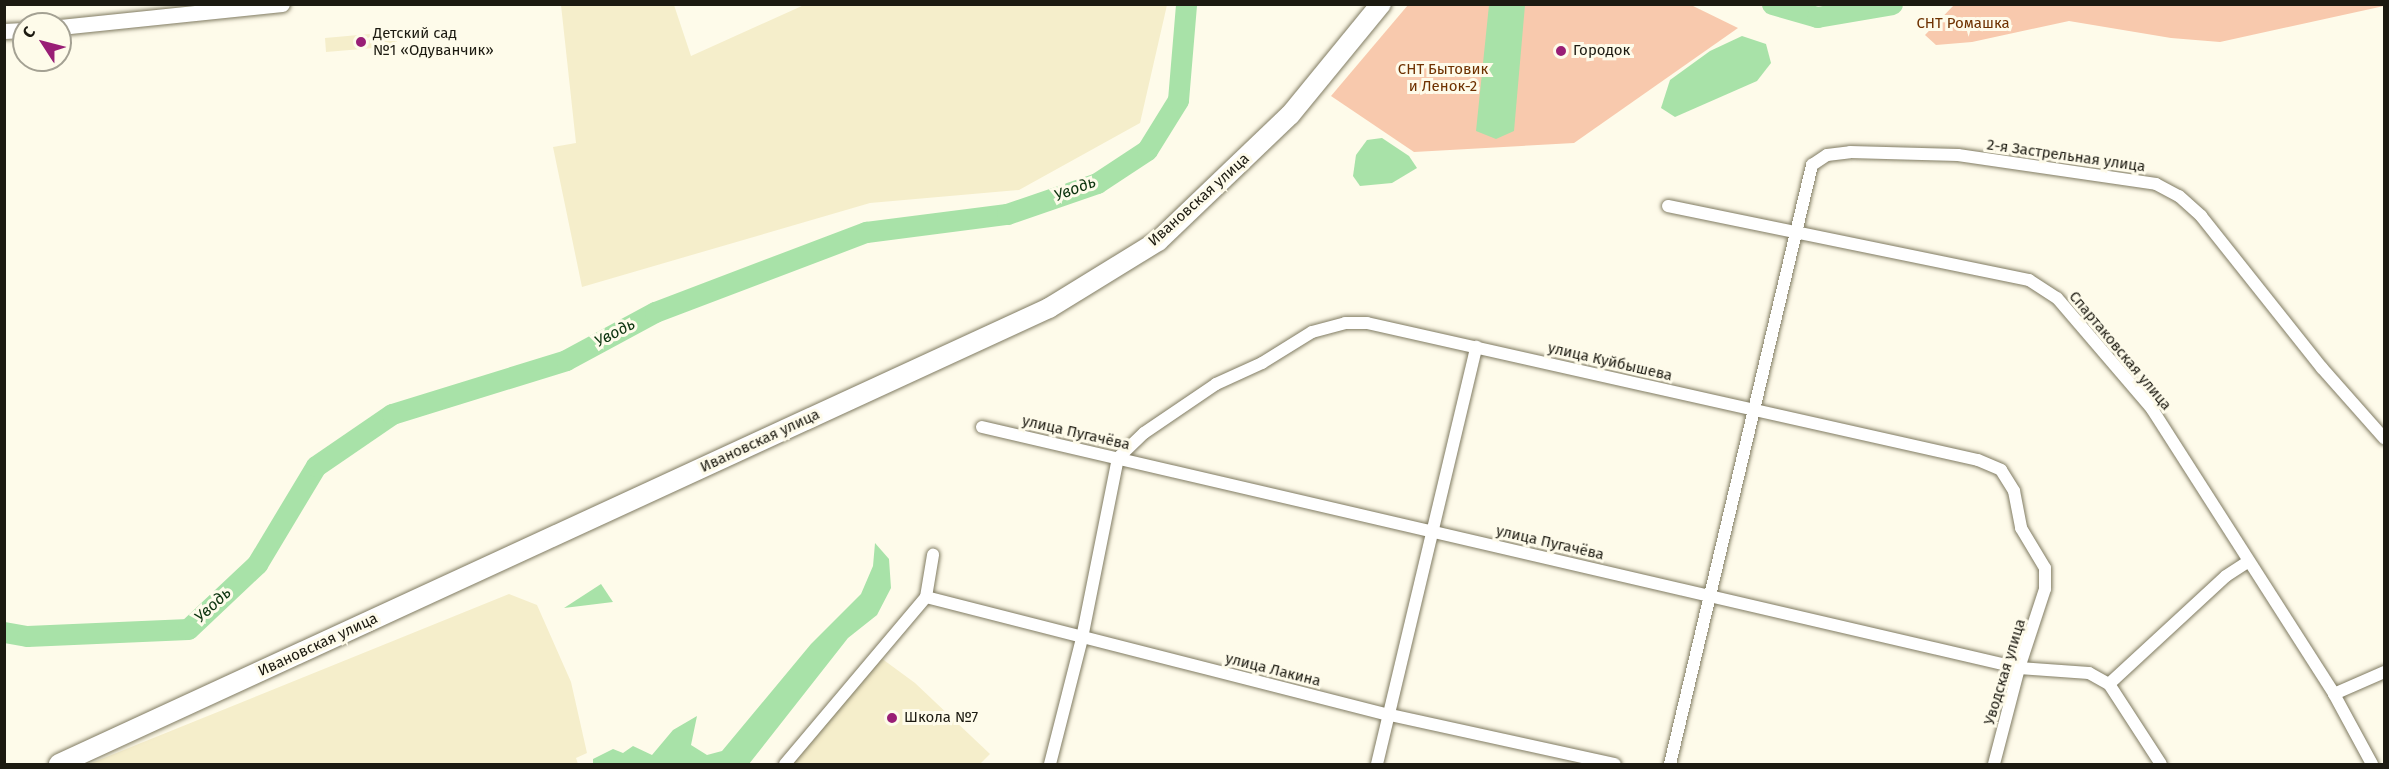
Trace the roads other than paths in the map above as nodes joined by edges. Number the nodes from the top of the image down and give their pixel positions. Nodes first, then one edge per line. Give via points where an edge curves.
1 (282, 4) edge
2 (1381, 4) edge
3 (72, 26) edge
4 (1668, 207) dead end
5 (1796, 233) junction
6 (1476, 347) junction
7 (1754, 409) junction
8 (982, 427) dead end
9 (2385, 438) edge
10 (1118, 458) junction
11 (1432, 531) junction
12 (933, 555) dead end
13 (2249, 561) junction
14 (2045, 589) joint
15 (1710, 596) junction
16 (926, 597) junction
17 (1083, 638) junction
18 (2019, 668) junction
19 (2385, 672) edge
20 (2109, 684) junction
21 (2334, 694) junction
22 (1390, 715) junction
23 (59, 765) edge
24 (785, 765) edge
25 (1050, 765) edge
26 (1377, 765) edge
27 (1615, 765) edge
28 (1670, 765) edge
29 (1994, 765) edge
30 (2161, 765) edge
31 (2372, 765) edge

1 - 3 street
2 - 23 main road, Ивановская улица via 1290,115 1158,241 1048,308
4 - 5 street, Спартаковская улица
5 - 7 street
5 - 9 street, 2-я Застрельная улица via 1812,165 1827,155 1958,155 2156,184 2179,196 2201,216 2322,368
5 - 13 street, Спартаковская улица via 2029,280 2057,298 2152,409
6 - 7 street, улица Куйбышева
6 - 10 street, улица Куйбышева via 1367,323 1346,323 1312,332 1262,363 1216,384 1144,433
6 - 11 street
7 - 14 street, улица Куйбышева via 1978,460 2001,470 2014,491 2020,528 2045,568
7 - 15 street
8 - 10 street, улица Пугачёва
10 - 11 street, улица Пугачёва
10 - 17 street
11 - 15 street, улица Пугачёва
11 - 22 street
12 - 16 street
13 - 20 street via 2226,576
13 - 21 street, Спартаковская улица
14 - 18 street, Уводская улица
15 - 18 street, улица Пугачёва
15 - 28 street
16 - 17 street, улица Лакина
16 - 24 street
17 - 22 street, улица Лакина
17 - 25 street
18 - 20 street, улица Пугачёва via 2089,673
18 - 29 street, Уводская улица
19 - 21 street
20 - 30 street
21 - 31 street, Спартаковская улица
22 - 26 street
22 - 27 street, улица Лакина

